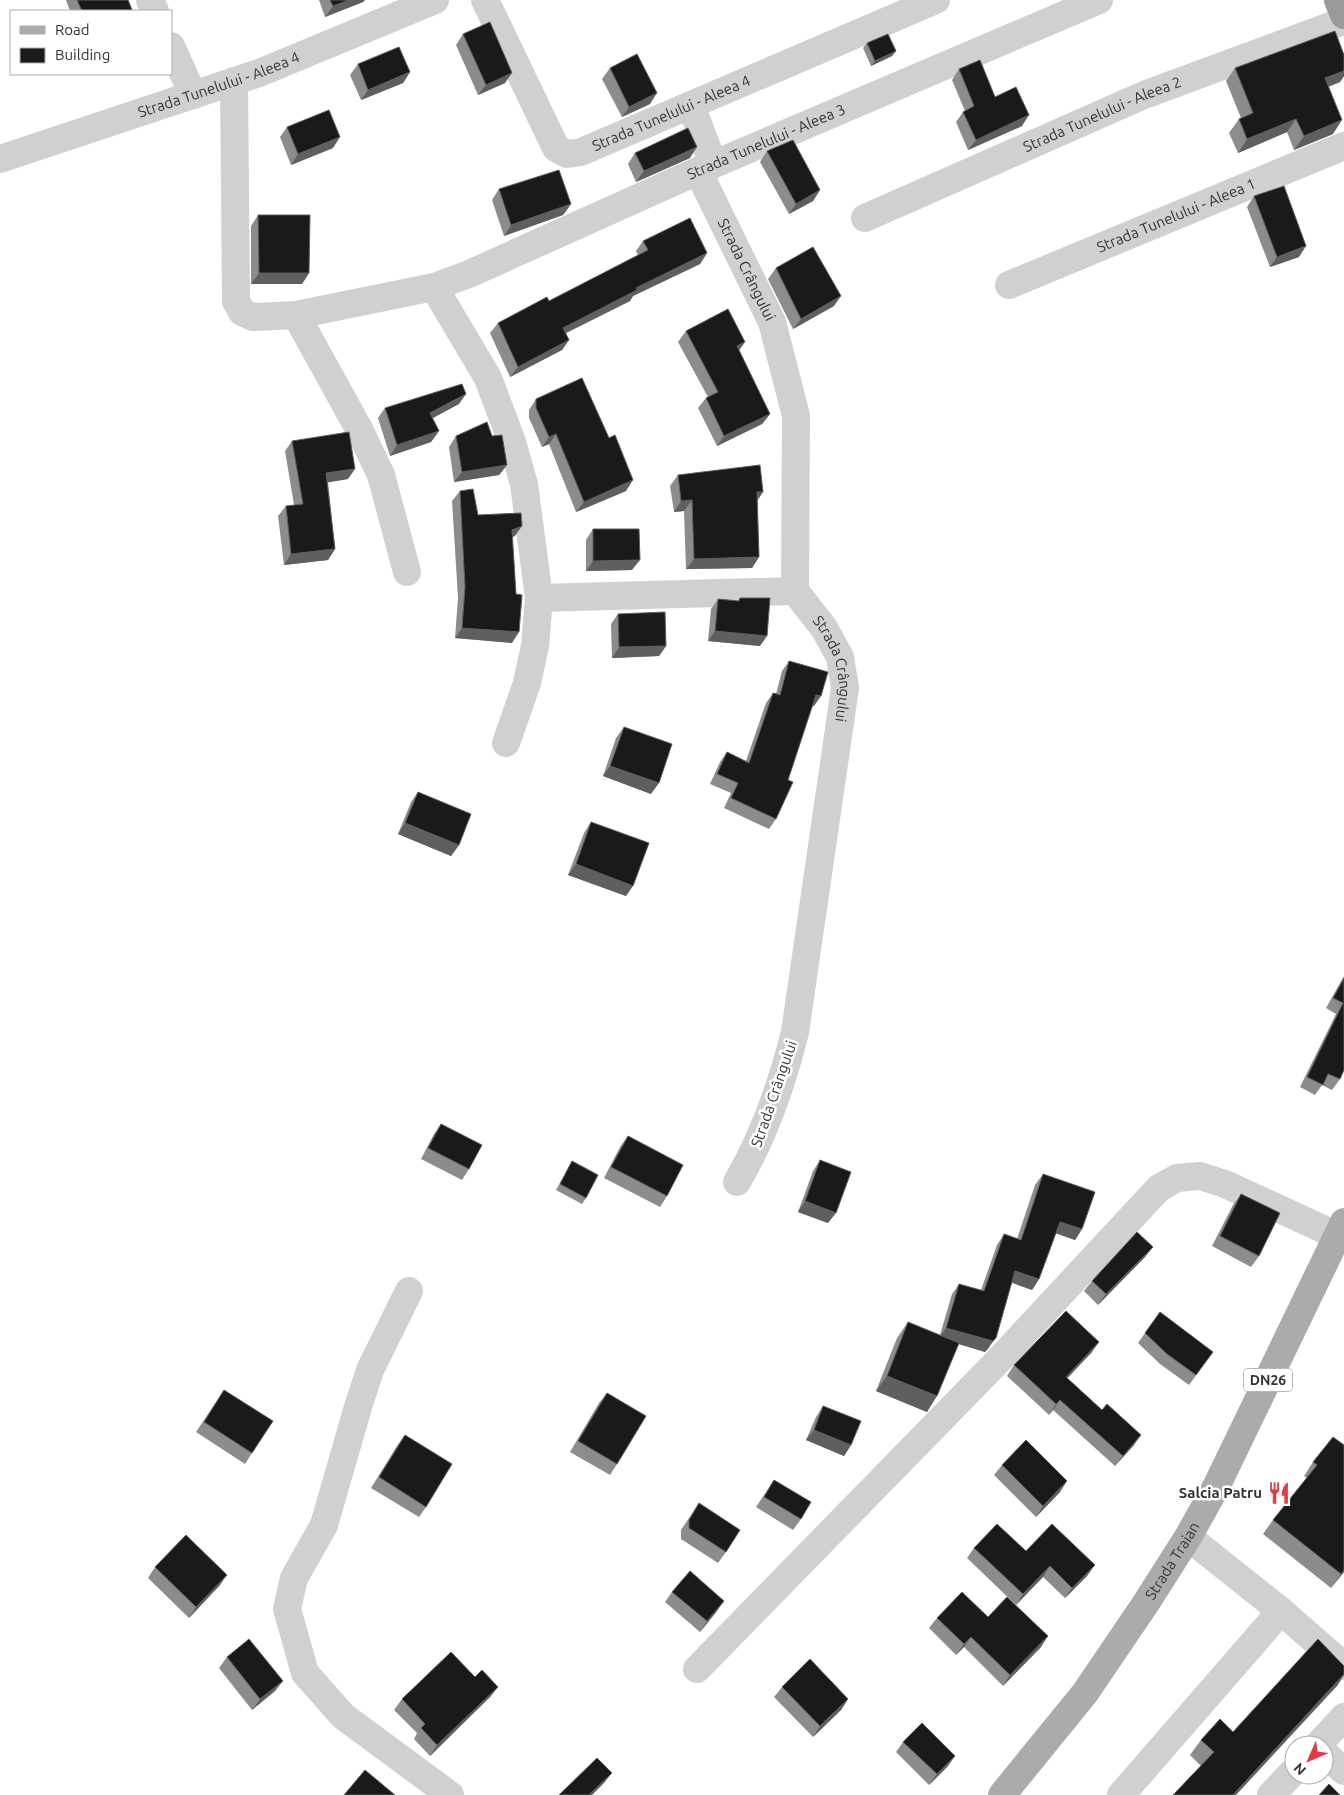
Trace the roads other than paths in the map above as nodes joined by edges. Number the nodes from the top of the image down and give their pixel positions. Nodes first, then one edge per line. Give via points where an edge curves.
1 (435, 0) edge
2 (485, 0) edge
3 (936, 0) edge
4 (1099, 0) edge
5 (1338, 0) edge
6 (389, 8) edge
7 (1344, 15) edge
8 (1344, 21) edge
9 (172, 48) edge
10 (234, 81) junction
11 (193, 95) junction
12 (691, 105) junction
13 (1344, 146) edge
14 (0, 159) edge
15 (705, 167) junction
16 (865, 218) dead end
17 (1009, 285) dead end
18 (434, 287) junction
19 (296, 315) junction
20 (407, 572) dead end
21 (795, 591) junction
22 (539, 598) junction
23 (506, 743) dead end
24 (737, 1182) dead end
25 (1341, 1229) edge
26 (409, 1291) dead end
27 (1188, 1537) junction
28 (1281, 1611) junction
29 (1344, 1666) edge
30 (697, 1669) dead end
31 (1344, 1717) edge
32 (1327, 1735) edge
33 (1334, 1762) edge
34 (1344, 1771) edge
35 (1284, 1781) edge
36 (450, 1795) edge
37 (1003, 1795) edge
38 (1121, 1795) edge
39 (1271, 1795) edge

1 - 6 street, Strada Tunelului - Aleea 4
2 - 12 street, Strada Tunelului - Aleea 4 via 556,148 567,154 580,152
3 - 12 street, Strada Tunelului - Aleea 4
4 - 15 street, Strada Tunelului - Aleea 3
5 - 7 highway
6 - 10 street, Strada Tunelului - Aleea 4 via 259,72
8 - 16 street, Strada Tunelului - Aleea 2 via 1144,95
9 - 11 street
10 - 11 street, Strada Tunelului - Aleea 4
10 - 19 street, Strada Tunelului - Aleea 3 via 236,301 242,312 253,317
11 - 14 street, Strada Tunelului - Aleea 4
12 - 15 street, Strada Crângului
13 - 17 street, Strada Tunelului - Aleea 1
15 - 18 street, Strada Tunelului - Aleea 3
15 - 21 street, Strada Crângului via 772,322 796,416
18 - 19 street, Strada Tunelului - Aleea 3
18 - 22 street via 488,378 512,442 524,484
19 - 20 street via 360,428 381,475
21 - 22 street
21 - 24 street, Strada Crângului via 824,628 840,657 845,688 795,1032 754,1154
22 - 23 street via 535,646 527,683
25 - 27 main road, Strada Traian / DN26 via 1217,1485
25 - 30 street via 1200,1176 1177,1178 1159,1188 1000,1359
26 - 36 street via 370,1370 324,1525 294,1578 287,1609 305,1673 343,1716
27 - 28 street
27 - 37 main road, Strada Traian / DN26 via 1085,1693
28 - 29 street
28 - 38 street
31 - 32 street
33 - 34 street
35 - 39 street

